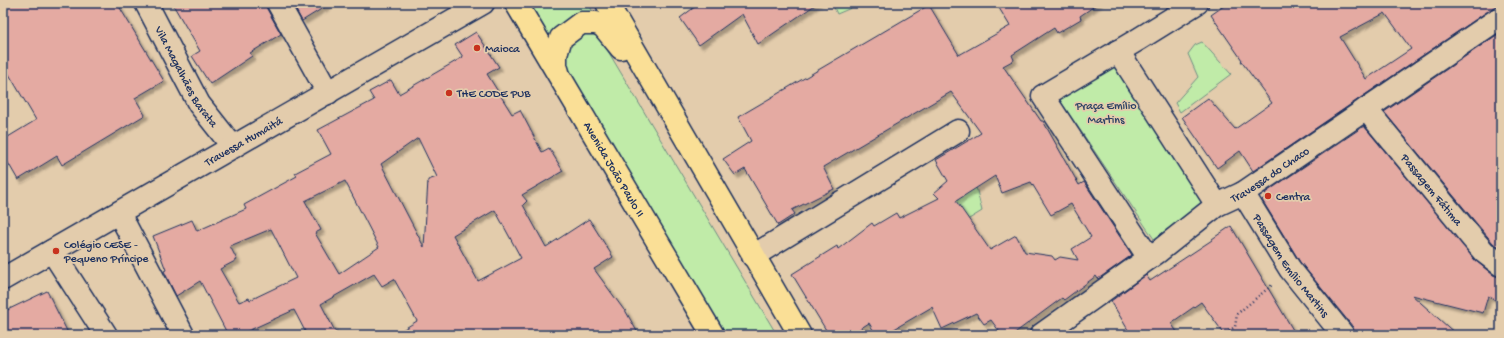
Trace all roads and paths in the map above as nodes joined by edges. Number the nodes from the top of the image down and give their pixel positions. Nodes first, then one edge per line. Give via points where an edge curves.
1 (146, 3) edge
2 (278, 3) edge
3 (483, 3) edge
4 (516, 3) edge
5 (607, 3) edge
6 (1197, 3) edge
7 (1501, 17) edge
8 (1118, 51) junction
9 (646, 70) junction
10 (560, 77) junction
11 (328, 93) junction
12 (1366, 110) junction
13 (958, 131) dead end
14 (233, 147) junction
15 (1243, 193) junction
16 (1217, 205) junction
17 (119, 213) junction
18 (52, 251) junction
19 (754, 256) junction
20 (1149, 258) junction
21 (1501, 266) edge
22 (1290, 269) junction
23 (3, 279) edge
24 (106, 335) edge
25 (183, 335) edge
26 (713, 335) edge
27 (800, 335) edge
28 (1041, 335) edge
29 (1222, 335) edge
30 (1343, 335) edge

1 - 14 street, Vila Magalhães Barata via 199,104
2 - 11 street
3 - 11 street, Travessa Humaitá
4 - 10 main road, Avenida João Paulo II
5 - 9 main road
6 - 8 street
7 - 12 street, Travessa do Chaco
8 - 16 street
8 - 20 street via 1043,96
9 - 10 main road via 631,60 603,26 588,22 581,23 561,38 556,55
9 - 19 main road
10 - 26 main road, Avenida João Paulo II
11 - 14 street, Travessa Humaitá
12 - 15 street, Travessa do Chaco
12 - 21 street, Passagem Fátima via 1484,252
13 - 19 street
14 - 17 street, Travessa Humaitá
15 - 16 street, Travessa do Chaco
15 - 22 street, Passagem Emílio Martins
16 - 20 street, Travessa do Chaco
17 - 18 street, Travessa Humaitá
17 - 25 street
18 - 23 street, Travessa Humaitá
18 - 24 street
19 - 27 main road
20 - 28 street, Travessa do Chaco
22 - 29 path via 1237,314 1235,327
22 - 30 street, Passagem Emílio Martins

